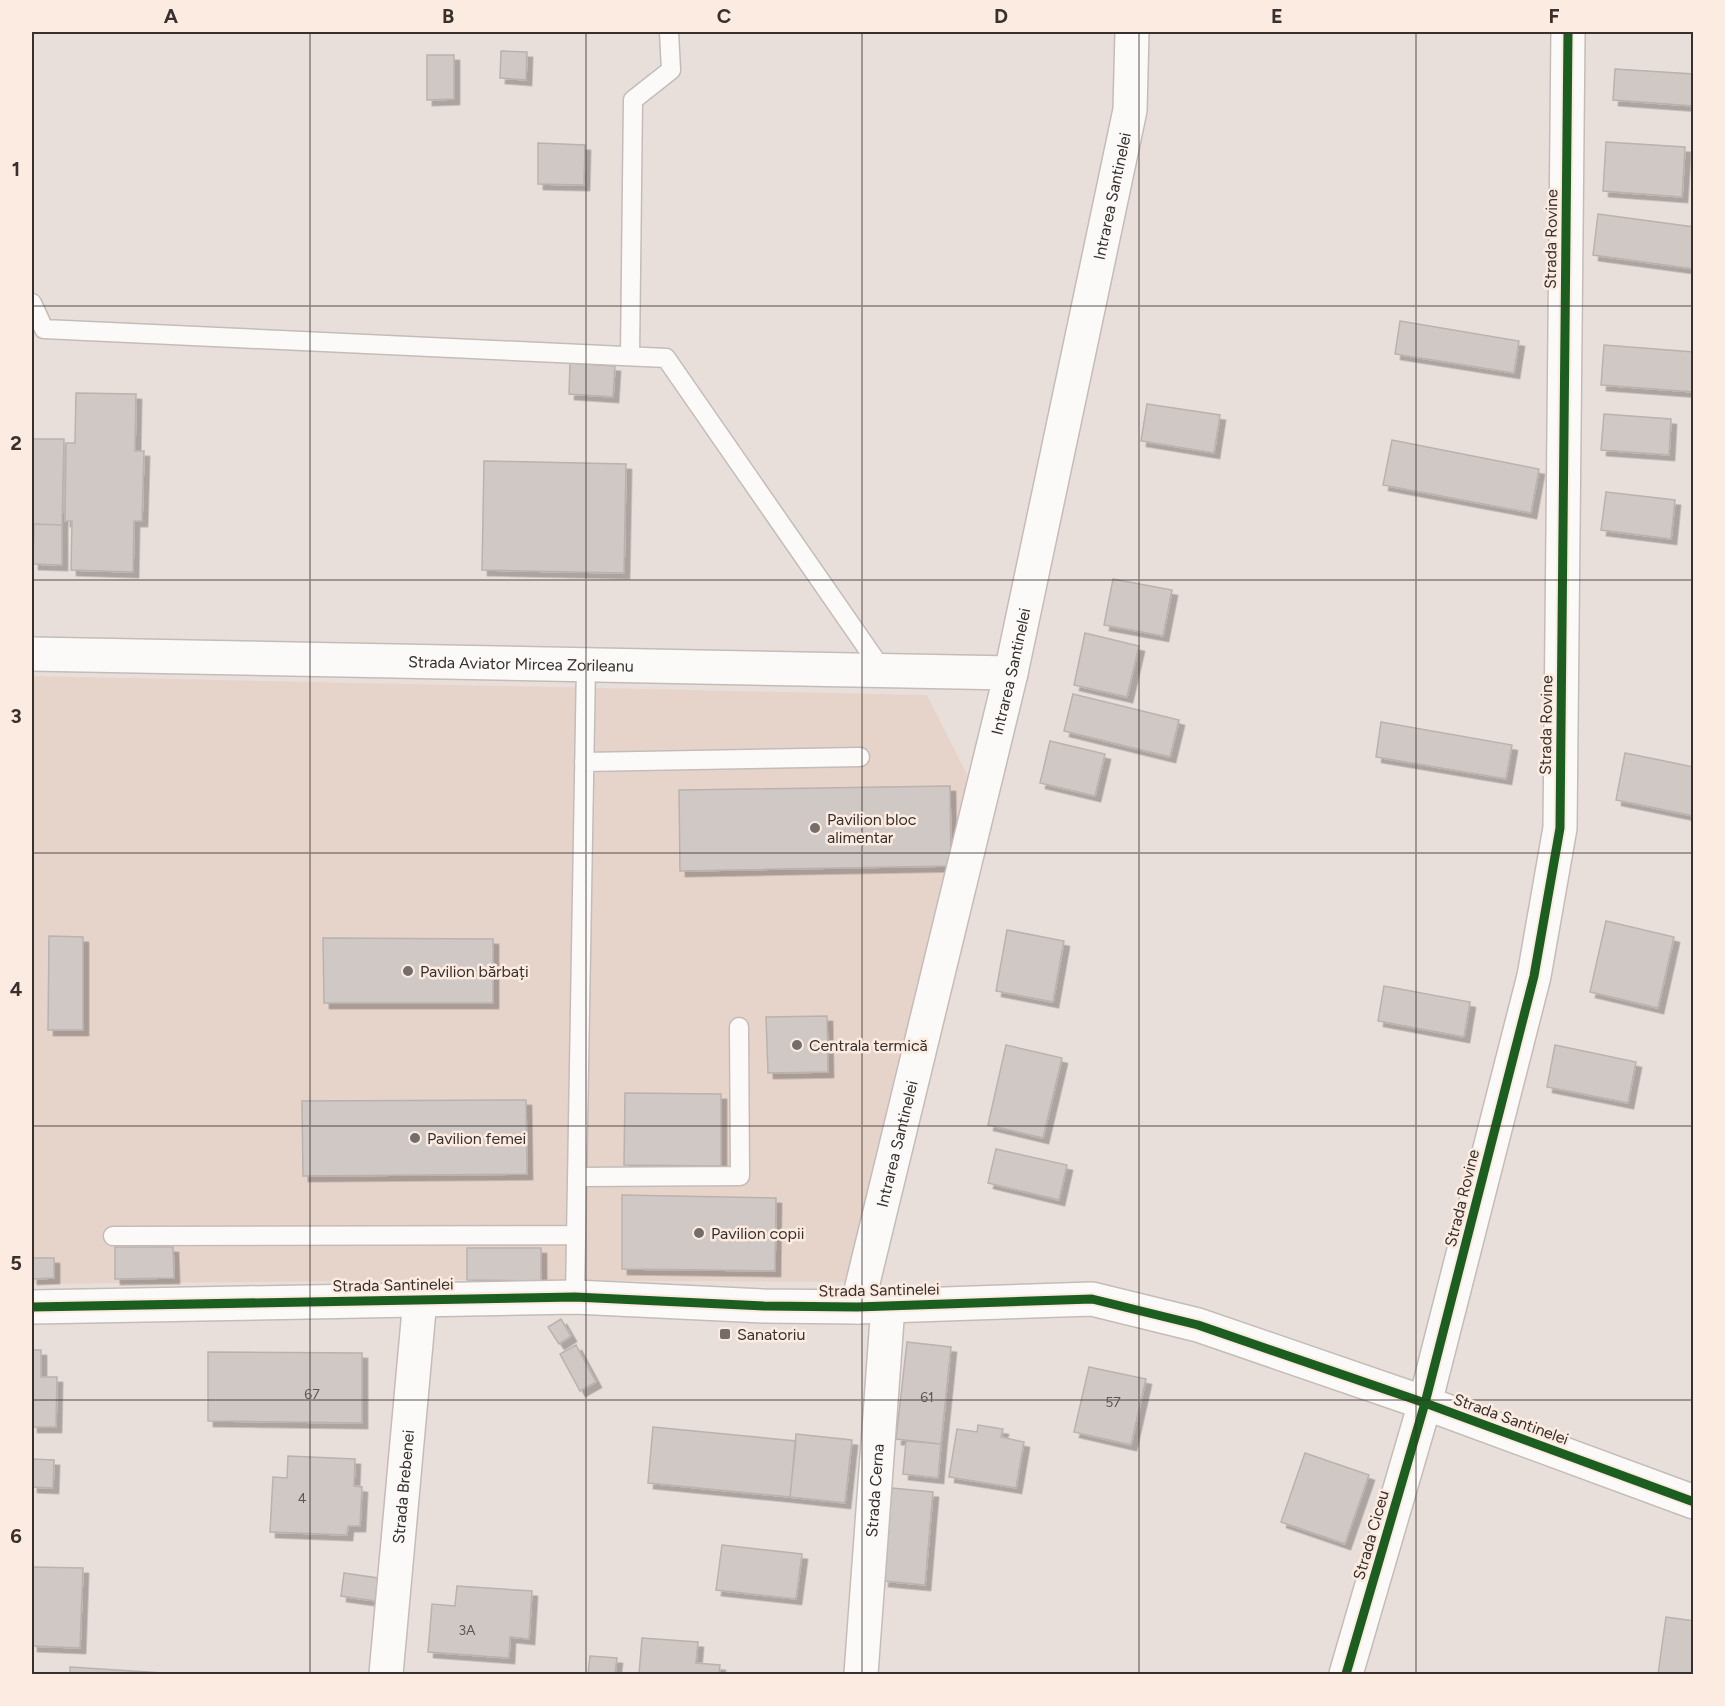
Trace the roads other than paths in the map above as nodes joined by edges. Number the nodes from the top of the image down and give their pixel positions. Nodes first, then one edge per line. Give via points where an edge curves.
1 (669, 32) edge
2 (1132, 32) edge
3 (1568, 32) edge
4 (32, 303) edge
5 (630, 356) junction
6 (32, 654) edge
7 (586, 664) junction
8 (883, 671) junction
9 (1011, 673) junction
10 (860, 758) dead end
11 (584, 762) junction
12 (739, 1027) dead end
13 (577, 1177) junction
14 (576, 1235) junction
15 (113, 1236) dead end
16 (575, 1297) junction
17 (420, 1299) junction
18 (872, 1306) junction
19 (32, 1307) edge
20 (1425, 1403) junction
21 (1694, 1503) edge
22 (386, 1674) edge
23 (861, 1674) edge
24 (1346, 1674) edge

1 - 5 lane via 671,70 633,100
2 - 9 street, Intrarea Santinelei via 1130,110
3 - 20 street, Strada Rovine via 1560,828 1534,976
4 - 5 lane via 44,329
5 - 8 lane via 666,358
6 - 7 street, Strada Aviator Mircea Zorileanu
7 - 8 street, Strada Aviator Mircea Zorileanu
7 - 11 lane
8 - 9 street, Strada Aviator Mircea Zorileanu
9 - 18 street, Intrarea Santinelei
10 - 11 lane
11 - 13 lane
12 - 13 lane via 740,1176
13 - 14 lane
14 - 15 lane
14 - 16 lane
16 - 17 street, Strada Santinelei
16 - 18 street, Strada Santinelei via 764,1306
17 - 19 street, Strada Santinelei
17 - 22 street, Strada Brebenei
18 - 20 street, Strada Santinelei via 1092,1299 1198,1325
18 - 23 street, Strada Cerna
20 - 21 street, Strada Santinelei
20 - 24 street, Strada Ciceu

